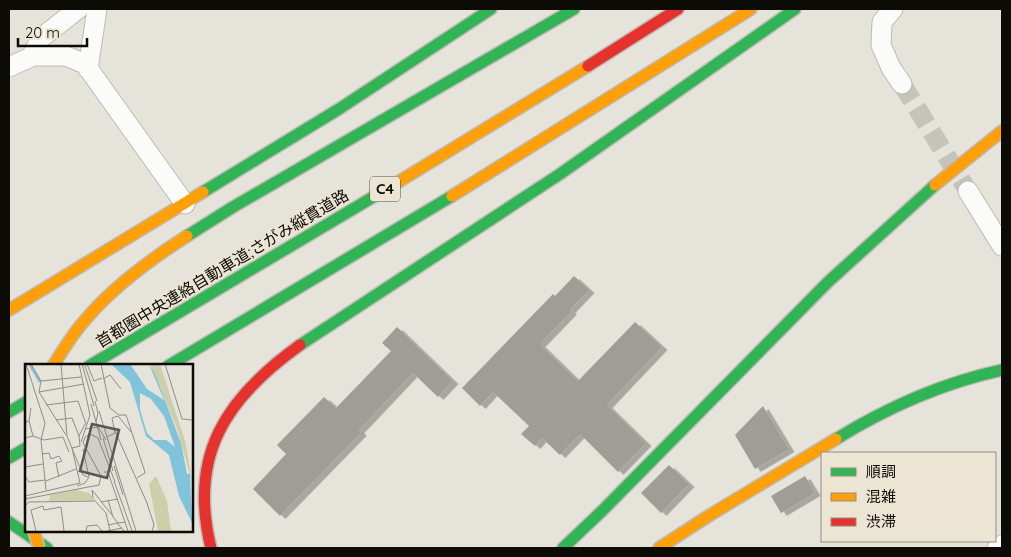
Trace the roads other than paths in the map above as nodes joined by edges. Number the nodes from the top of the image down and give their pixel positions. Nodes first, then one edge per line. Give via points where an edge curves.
1 (78, 9) edge
2 (97, 9) edge
3 (491, 9) edge
4 (574, 9) edge
5 (678, 9) edge
6 (752, 9) edge
7 (795, 9) edge
8 (892, 9) edge
9 (32, 57) junction
10 (9, 67) edge
11 (88, 69) junction
12 (902, 84) tunnel mouth
13 (1002, 131) edge
14 (968, 191) tunnel mouth
15 (184, 204) junction
16 (1002, 246) edge
17 (9, 310) edge
18 (54, 364) edge
19 (92, 364) edge
20 (171, 364) edge
21 (1002, 370) edge
22 (25, 403) edge
23 (9, 412) edge
24 (25, 449) edge
25 (9, 458) edge
26 (9, 522) edge
27 (34, 532) edge
28 (1002, 545) edge
29 (39, 548) edge
30 (47, 548) edge
31 (211, 548) edge
32 (563, 548) edge
33 (659, 548) edge
34 (997, 548) edge

1 - 9 street via 41,38
2 - 11 street
3 - 15 main road via 339,110
4 - 18 main road via 166,251 90,314
5 - 19 main road, 首都圏中央連絡自動車道;さがみ縦貫道路 / C4
6 - 20 main road, C4 via 445,200
7 - 31 main road via 592,152 315,335 266,372 230,411 210,454 204,506
8 - 12 street via 882,22 881,45
9 - 10 street
9 - 11 street via 66,56 85,64
11 - 15 street
13 - 32 main road via 873,240
14 - 16 street
15 - 17 main road
21 - 33 main road via 933,390 877,414
22 - 23 main road
24 - 25 main road
26 - 30 main road
27 - 29 main road, bridge
28 - 34 street

